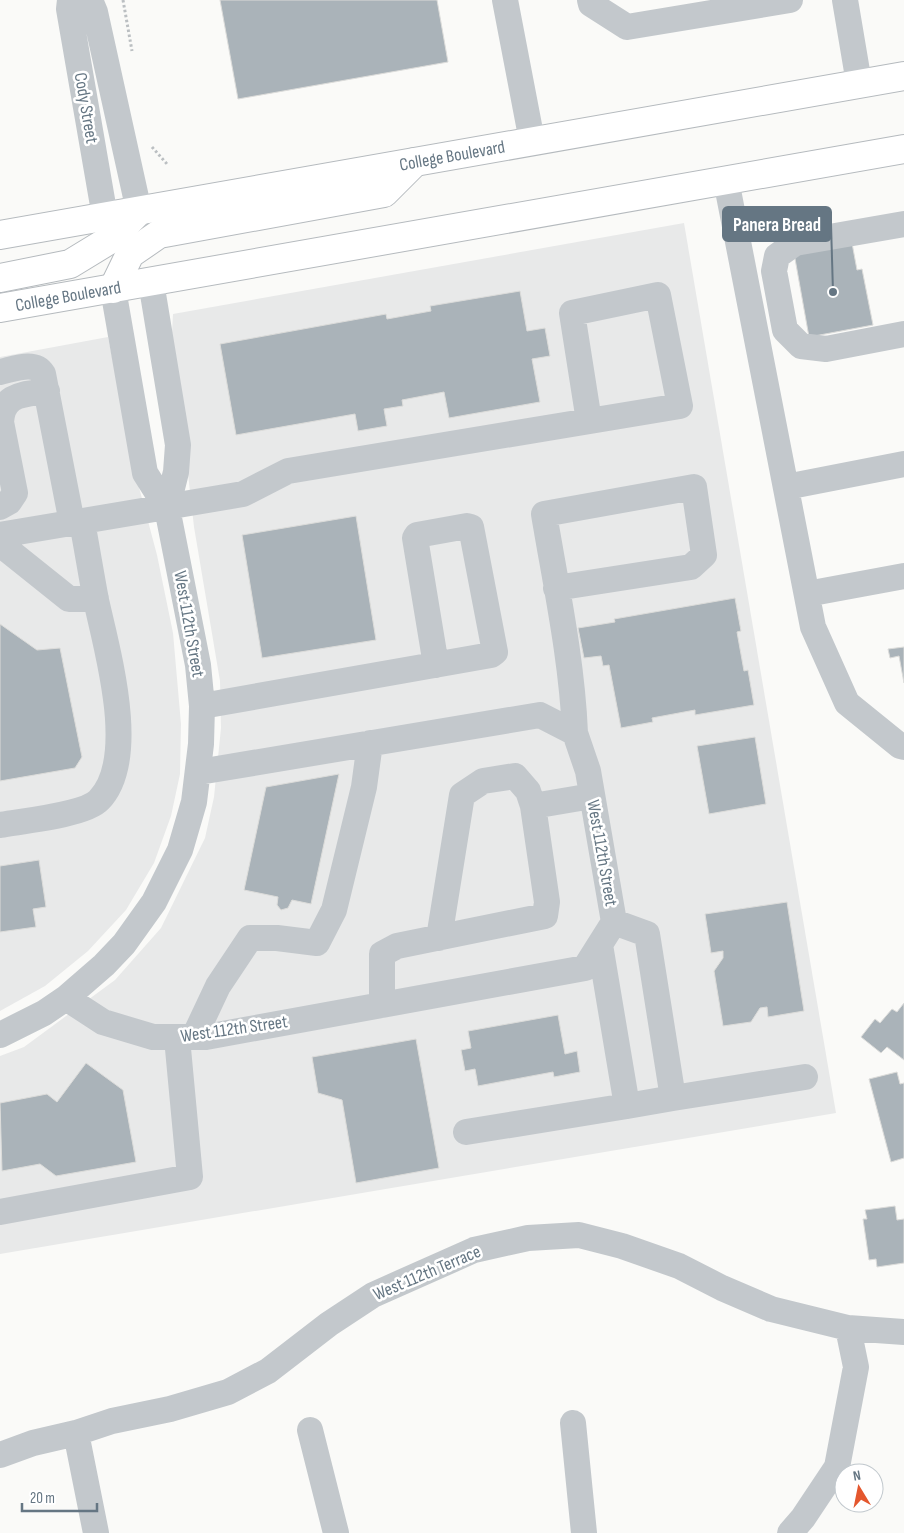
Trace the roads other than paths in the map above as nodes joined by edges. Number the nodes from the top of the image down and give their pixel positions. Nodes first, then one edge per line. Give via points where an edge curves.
1 (70, 0) edge
2 (90, 0) edge
3 (505, 0) edge
4 (590, 0) edge
5 (790, 0) edge
6 (844, 0) edge
7 (904, 76) edge
8 (859, 83) junction
9 (532, 141) junction
10 (904, 149) edge
11 (415, 162) junction
12 (726, 180) junction
13 (139, 211) junction
14 (105, 217) junction
15 (904, 224) edge
16 (0, 235) edge
17 (0, 278) edge
18 (151, 282) junction
19 (113, 289) junction
20 (0, 308) edge
21 (904, 334) edge
22 (0, 372) edge
23 (0, 382) edge
24 (45, 382) junction
25 (589, 421) junction
26 (904, 464) edge
27 (786, 487) junction
28 (0, 507) edge
29 (167, 508) junction
30 (77, 523) junction
31 (0, 536) edge
32 (904, 576) edge
33 (556, 588) junction
34 (807, 594) junction
35 (96, 599) junction
36 (436, 665) junction
37 (202, 706) junction
38 (575, 733) junction
39 (370, 743) junction
40 (904, 746) edge
41 (199, 772) junction
42 (592, 796) junction
43 (533, 806) junction
44 (0, 825) edge
45 (614, 922) junction
46 (439, 938) junction
47 (600, 945) junction
48 (66, 998) junction
49 (382, 1005) junction
50 (0, 1035) edge
51 (185, 1037) junction
52 (805, 1077) dead end
53 (673, 1098) junction
54 (627, 1106) junction
55 (466, 1132) dead end
56 (0, 1212) edge
57 (848, 1328) junction
58 (904, 1332) edge
59 (573, 1422) dead end
60 (310, 1430) dead end
61 (76, 1433) junction
62 (0, 1455) edge
63 (96, 1533) edge
64 (336, 1533) edge
65 (584, 1533) edge
66 (790, 1533) edge

1 - 14 street, Cody Street
2 - 13 street, Cody Street
3 - 9 street
4 - 5 street via 591,4 627,27
6 - 8 street
7 - 8 main road, College Boulevard
8 - 9 main road, College Boulevard
9 - 11 main road, College Boulevard
10 - 12 main road, College Boulevard
11 - 13 main road, College Boulevard
11 - 19 main road via 384,193 159,234 130,254
12 - 18 main road, College Boulevard
12 - 27 street
13 - 14 main road, College Boulevard
13 - 17 main road via 111,240 70,264
14 - 16 main road, College Boulevard
15 - 21 street via 795,243 777,256 774,271 785,330 801,346 826,349
18 - 19 main road, College Boulevard
18 - 29 street, West 112th Street via 178,445 176,472
19 - 20 main road, College Boulevard
19 - 29 street, West 112th Street via 145,473
22 - 24 street via 34,366 40,369
23 - 24 street
24 - 28 street via 6,402 2,410 15,493
24 - 30 street
25 - 25 street via 680,406 658,295 572,313
25 - 29 street via 288,471 243,494
26 - 27 street
27 - 34 street
29 - 30 street
29 - 37 street, West 112th Street via 198,665
30 - 31 street
30 - 35 street
31 - 35 street via 9,551 69,599
32 - 34 street
33 - 33 street, West 112th Street via 544,514 694,487 704,555 691,567
33 - 38 street, West 112th Street via 574,698
34 - 40 street via 813,627 847,704
35 - 44 street via 117,695 118,746 110,784 98,801 84,809
36 - 36 street via 495,652 471,527 417,535 415,538
36 - 37 street
37 - 41 street, West 112th Street
38 - 39 street via 540,715
38 - 42 street, West 112th Street via 588,771
39 - 41 street
39 - 51 street via 364,787 334,910 317,943 250,938
41 - 48 street, West 112th Street via 180,850 154,902 111,958
42 - 43 street
42 - 45 street, West 112th Street
43 - 46 street via 547,902 546,916
43 - 46 street via 528,791 515,776 482,781 462,796
45 - 47 street, West 112th Street
45 - 53 street via 647,934
46 - 49 street via 397,946 382,954
47 - 49 street, West 112th Street via 585,968
47 - 54 street
48 - 50 street, West 112th Street
48 - 51 street, West 112th Street via 103,1022 153,1037
49 - 51 street, West 112th Street
51 - 56 street via 190,1177
52 - 53 street
53 - 54 street
54 - 55 street
57 - 58 street, West 112th Terrace
57 - 61 street, West 112th Terrace via 771,1308 679,1266 622,1246 579,1235 528,1238 474,1250 372,1295 268,1371 228,1392
57 - 66 street via 856,1367 837,1467
59 - 65 street
60 - 64 street
61 - 62 street, West 112th Terrace
61 - 63 street

